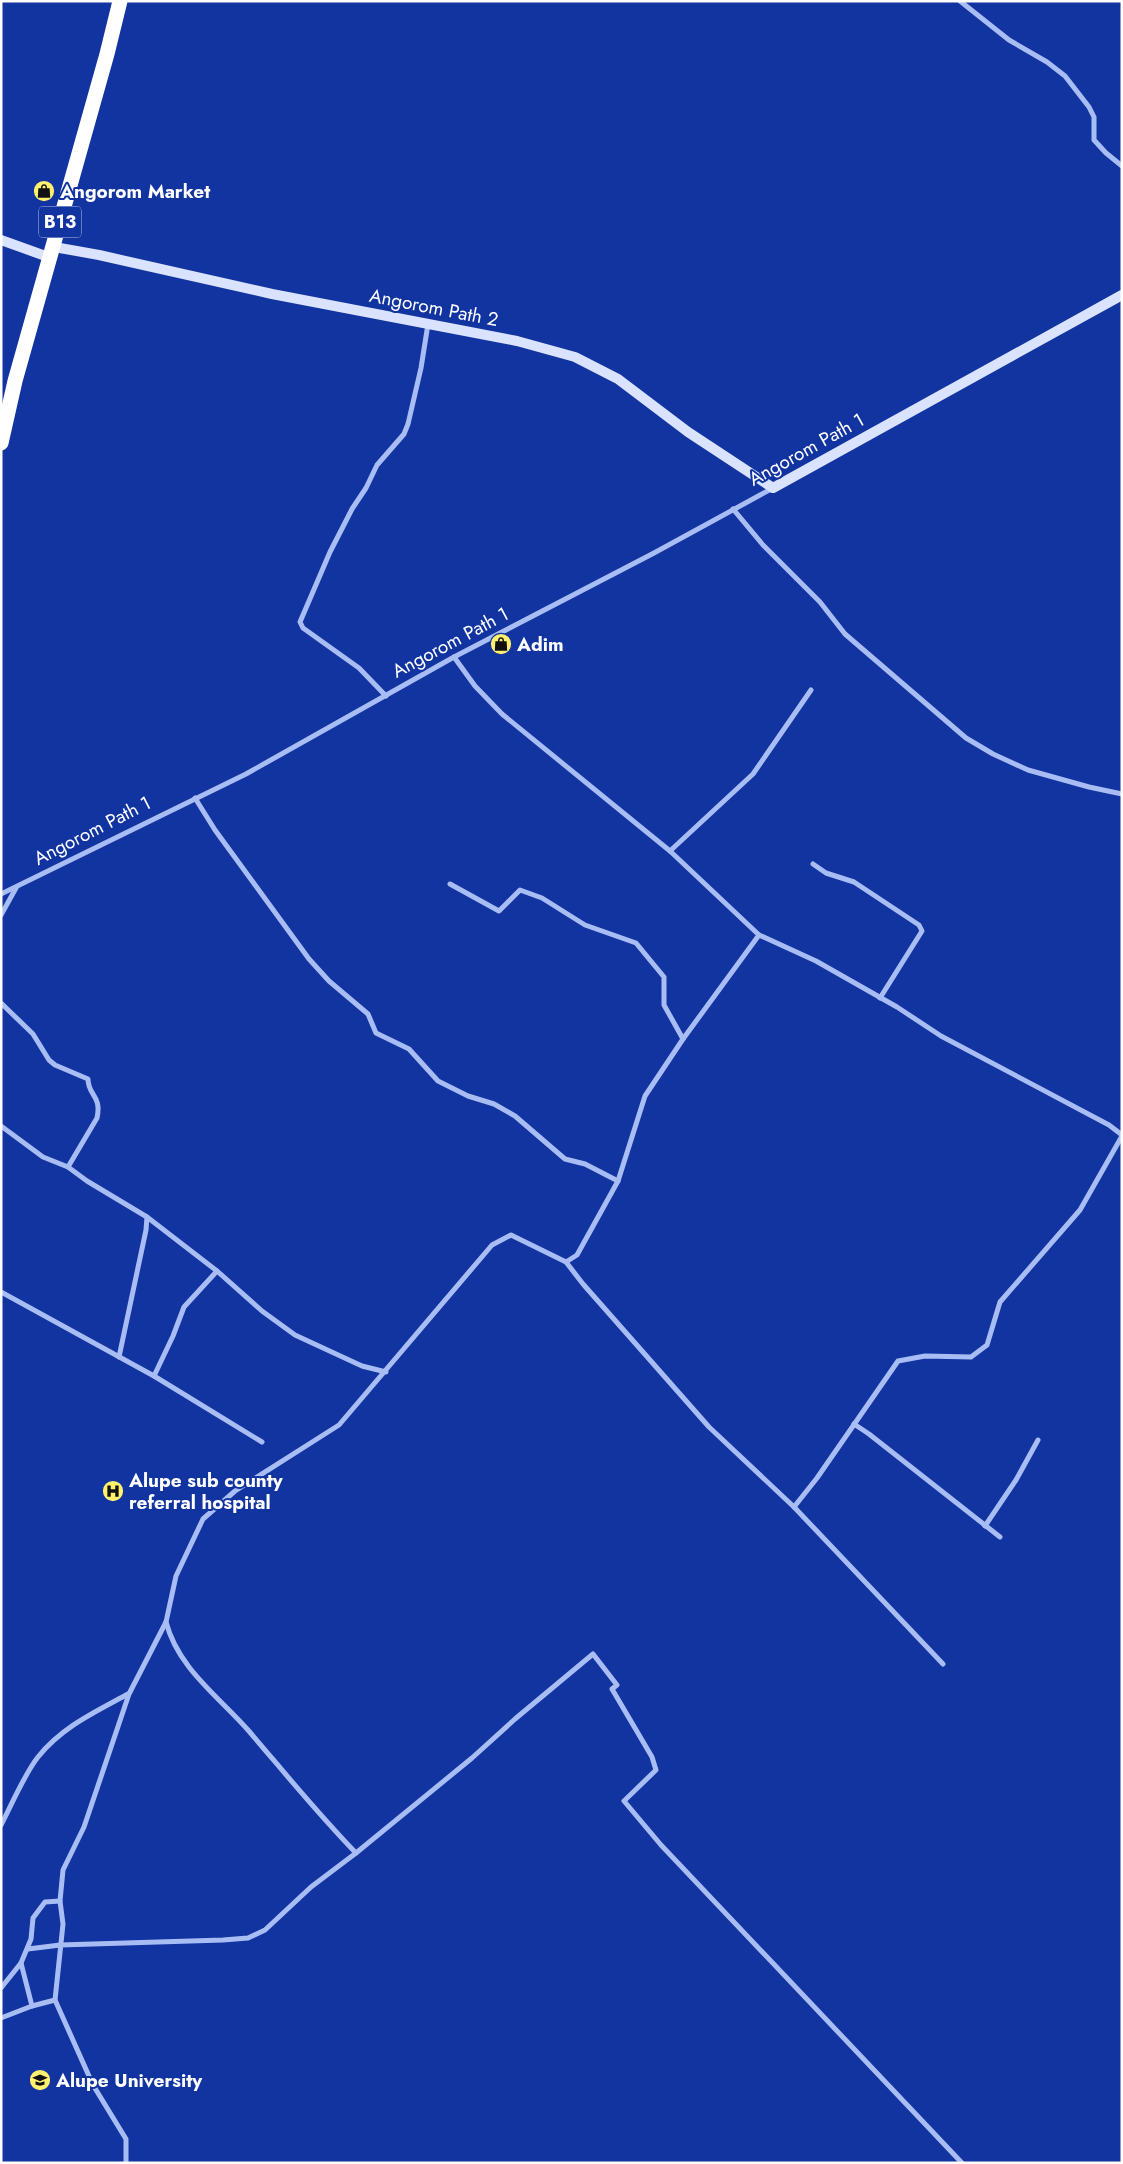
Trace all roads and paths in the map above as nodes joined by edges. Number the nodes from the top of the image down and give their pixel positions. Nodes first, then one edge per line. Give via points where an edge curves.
1 (120, 1) edge
2 (960, 1) edge
3 (1122, 166) edge
4 (1, 240) edge
5 (52, 252) junction
6 (1122, 295) edge
7 (428, 324) junction
8 (5, 405) edge
9 (1, 444) edge
10 (773, 488) junction
11 (733, 509) junction
12 (454, 657) junction
13 (811, 690) dead end
14 (386, 696) junction
15 (1122, 794) edge
16 (195, 798) junction
17 (670, 851) junction
18 (812, 864) dead end
19 (450, 884) dead end
20 (16, 888) junction
21 (1, 894) edge
22 (1, 915) edge
23 (759, 934) junction
24 (880, 998) junction
25 (1, 1003) edge
26 (683, 1039) junction
27 (1, 1126) edge
28 (1122, 1136) edge
29 (68, 1167) junction
30 (618, 1181) junction
31 (147, 1217) junction
32 (566, 1262) junction
33 (217, 1271) junction
34 (1, 1292) edge
35 (118, 1357) junction
36 (386, 1372) junction
37 (154, 1376) junction
38 (854, 1424) junction
39 (1038, 1440) dead end
40 (262, 1442) dead end
41 (794, 1507) junction
42 (985, 1526) junction
43 (1000, 1538) dead end
44 (166, 1622) junction
45 (943, 1664) dead end
46 (129, 1694) junction
47 (1, 1825) edge
48 (356, 1853) junction
49 (60, 1901) junction
50 (60, 1945) junction
51 (28, 1949) junction
52 (21, 1963) junction
53 (1, 1988) edge
54 (55, 2000) junction
55 (32, 2006) junction
56 (1, 2018) edge
57 (126, 2163) edge
58 (962, 2163) edge

1 - 5 highway, B13
2 - 3 street via 1014,44 1065,76 1094,116 1094,140
4 - 5 street, Angorom Path 2
5 - 7 street, Angorom Path 2 via 99,255 272,294
5 - 8 highway, B13 via 15,381
6 - 10 street, Angorom Path 1
7 - 10 street, Angorom Path 2 via 517,340 594,366 635,390 688,432
7 - 14 street via 406,429 377,466 352,509 300,622 303,628 359,668
8 - 9 highway, B13
10 - 11 street, Angorom Path 1
11 - 12 street, Angorom Path 1
11 - 15 street via 763,545 820,602 845,634 966,738 1028,770
12 - 14 street, Angorom Path 1
12 - 17 street via 475,686 502,714
13 - 17 street via 753,774
14 - 16 street, Angorom Path 1 via 246,774
16 - 20 street, Angorom Path 1
16 - 30 street via 309,959 368,1014 376,1033 409,1049 438,1081 515,1116 565,1159 586,1164
17 - 23 street
18 - 24 street via 826,873 854,882 919,925 922,931
19 - 26 street via 499,911 520,890 542,898 585,925 636,943 664,977 664,1005
20 - 21 street, Angorom Path 1
20 - 22 street
23 - 24 street via 816,961
23 - 26 street
24 - 28 street via 940,1036 1109,1125
25 - 29 street via 33,1034 49,1060 61,1069 88,1079 88,1086 96,1096 97,1118
26 - 30 street via 645,1096
27 - 29 street via 42,1157
28 - 38 street via 1080,1210 1000,1302 987,1345 971,1357 925,1356 898,1361
29 - 31 street
30 - 32 street via 577,1255
31 - 33 street
31 - 35 street
32 - 36 street via 511,1234 492,1245
32 - 41 street via 709,1427
33 - 36 street via 262,1311 295,1334 362,1366
33 - 37 street via 184,1307
34 - 35 street
35 - 37 street
36 - 44 street via 340,1425 235,1491 203,1519 176,1576
37 - 40 street
38 - 41 street
38 - 42 street
39 - 42 street
41 - 45 street
42 - 43 street
44 - 46 street
44 - 48 street via 173,1642 191,1671 232,1712
46 - 47 street via 60,1734 37,1758
46 - 49 street via 84,1827 63,1870
48 - 50 street via 265,1930 248,1938
48 - 58 street via 593,1654 617,1685 612,1689 652,1757 656,1770 624,1801 660,1845
49 - 50 street via 63,1924
49 - 51 street via 44,1902 33,1918
50 - 51 street
50 - 54 street
51 - 52 street
52 - 53 street
52 - 55 street
54 - 55 street
54 - 57 street via 93,2085 126,2139
55 - 56 street

